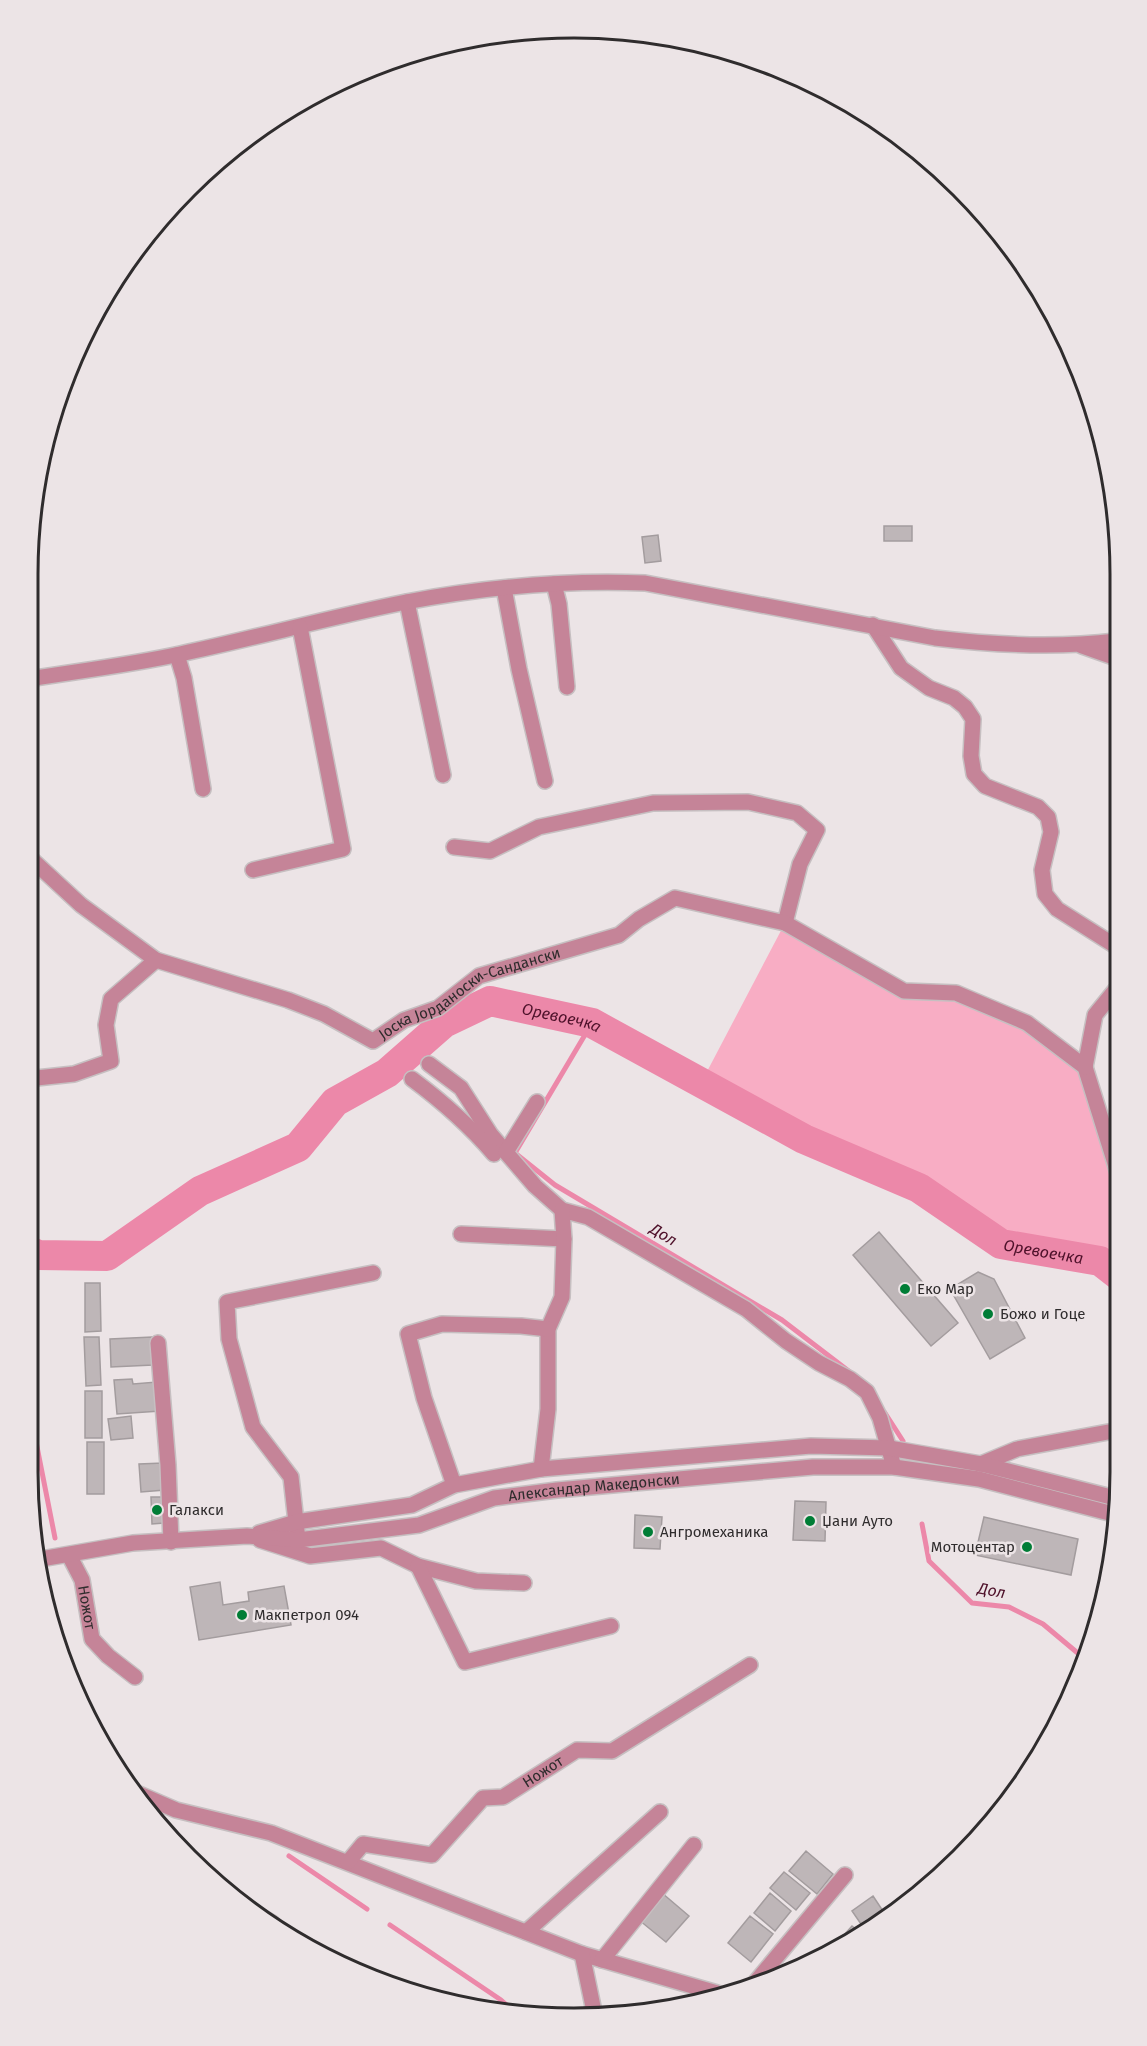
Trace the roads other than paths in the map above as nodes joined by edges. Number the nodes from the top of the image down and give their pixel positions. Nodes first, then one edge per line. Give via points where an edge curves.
1 (554, 584) junction
2 (504, 588) junction
3 (407, 602) junction
4 (873, 625) junction
5 (300, 627) junction
6 (1110, 641) edge
7 (1077, 644) junction
8 (177, 655) junction
9 (1110, 656) edge
10 (38, 676) edge
11 (567, 687) dead end
12 (443, 775) dead end
13 (545, 781) dead end
14 (203, 789) dead end
15 (454, 847) dead end
16 (38, 866) edge
17 (254, 870) dead end
18 (785, 923) junction
19 (1110, 943) edge
20 (156, 960) junction
21 (1110, 997) edge
22 (429, 1064) dead end
23 (1085, 1067) junction
24 (38, 1078) edge
25 (412, 1079) dead end
26 (537, 1102) dead end
27 (1110, 1147) edge
28 (506, 1152) junction
29 (535, 1186) junction
30 (562, 1209) junction
31 (461, 1234) dead end
32 (564, 1239) junction
33 (373, 1273) dead end
34 (548, 1329) junction
35 (158, 1343) dead end
36 (1110, 1432) edge
37 (889, 1448) junction
38 (894, 1467) junction
39 (541, 1468) junction
40 (980, 1471) junction
41 (454, 1485) junction
42 (1109, 1497) edge
43 (1108, 1512) edge
44 (296, 1522) junction
45 (247, 1536) junction
46 (298, 1540) junction
47 (171, 1542) junction
48 (69, 1555) junction
49 (45, 1558) edge
50 (418, 1566) junction
51 (524, 1583) dead end
52 (611, 1626) dead end
53 (750, 1665) dead end
54 (135, 1677) dead end
55 (147, 1797) edge
56 (660, 1812) dead end
57 (694, 1845) dead end
58 (348, 1862) junction
59 (845, 1875) dead end
60 (526, 1932) junction
61 (582, 1954) junction
62 (602, 1960) junction
63 (762, 1974) edge
64 (709, 1991) edge
65 (593, 2007) edge

1 - 2 street
1 - 4 street via 645,583
1 - 11 street
2 - 3 street
2 - 13 street
3 - 5 street
3 - 12 street
4 - 7 street via 982,644
4 - 19 street via 901,668 965,707 973,719 974,774 985,786 1038,807 1048,817 1051,832 1042,870 1045,894 1057,909
5 - 8 street
5 - 17 street via 343,849
6 - 7 street
7 - 9 street
8 - 10 street
8 - 14 street
15 - 18 street via 489,851 539,827 653,803 748,802 797,813 817,830 800,864
16 - 20 street, Јоска Јорданоски-Сандански via 81,905
18 - 20 street, Јоска Јорданоски-Сандански via 675,898 619,935 479,976 438,1008 404,1020 373,1041 324,1014 288,1000
18 - 23 street, Јоска Јорданоски-Сандански via 904,992 956,993 1028,1023
20 - 24 street via 111,999 106,1025 111,1061 74,1074
21 - 23 street via 1095,1015
22 - 28 street via 461,1088
23 - 27 street
25 - 29 street via 445,1103 495,1155
26 - 28 street
28 - 29 street
29 - 30 street
30 - 32 street, Александар Македонски
30 - 37 street via 588,1217 746,1309 819,1364 850,1379 867,1392
31 - 32 street
32 - 34 street, Александар Македонски via 562,1297
33 - 44 street via 227,1302 229,1339 253,1427 291,1477
34 - 39 street, Александар Македонски via 548,1409
34 - 41 street via 442,1324 408,1334 424,1398
35 - 47 street
36 - 40 street via 1017,1449
37 - 38 street
37 - 39 street, Александар Македонски via 811,1446
37 - 40 street, Александар Македонски
38 - 40 street, Александар Македонски
38 - 46 street, Александар Македонски via 813,1467 536,1492 494,1498 419,1525
39 - 41 street, Александар Македонски
40 - 42 street, Александар Македонски
40 - 43 street, Александар Македонски
41 - 44 street, Александар Македонски via 412,1505
44 - 45 street, Александар Македонски
44 - 46 street
45 - 46 street, Александар Македонски
45 - 47 street, Александар Македонски
45 - 50 street, Александар Македонски via 310,1556 381,1548
47 - 48 street, Александар Македонски via 133,1543
48 - 49 street, Александар Македонски
48 - 54 street, Ножот via 82,1580 92,1639
50 - 51 street, Александар Македонски via 476,1581
50 - 52 street via 465,1662
53 - 58 street, Ножот via 612,1750 577,1750 503,1797 483,1798 432,1855 363,1844
55 - 58 street via 176,1810 272,1833
56 - 60 street
57 - 62 street
58 - 60 street
59 - 63 street
60 - 61 street
61 - 62 street
61 - 65 street
62 - 64 street

